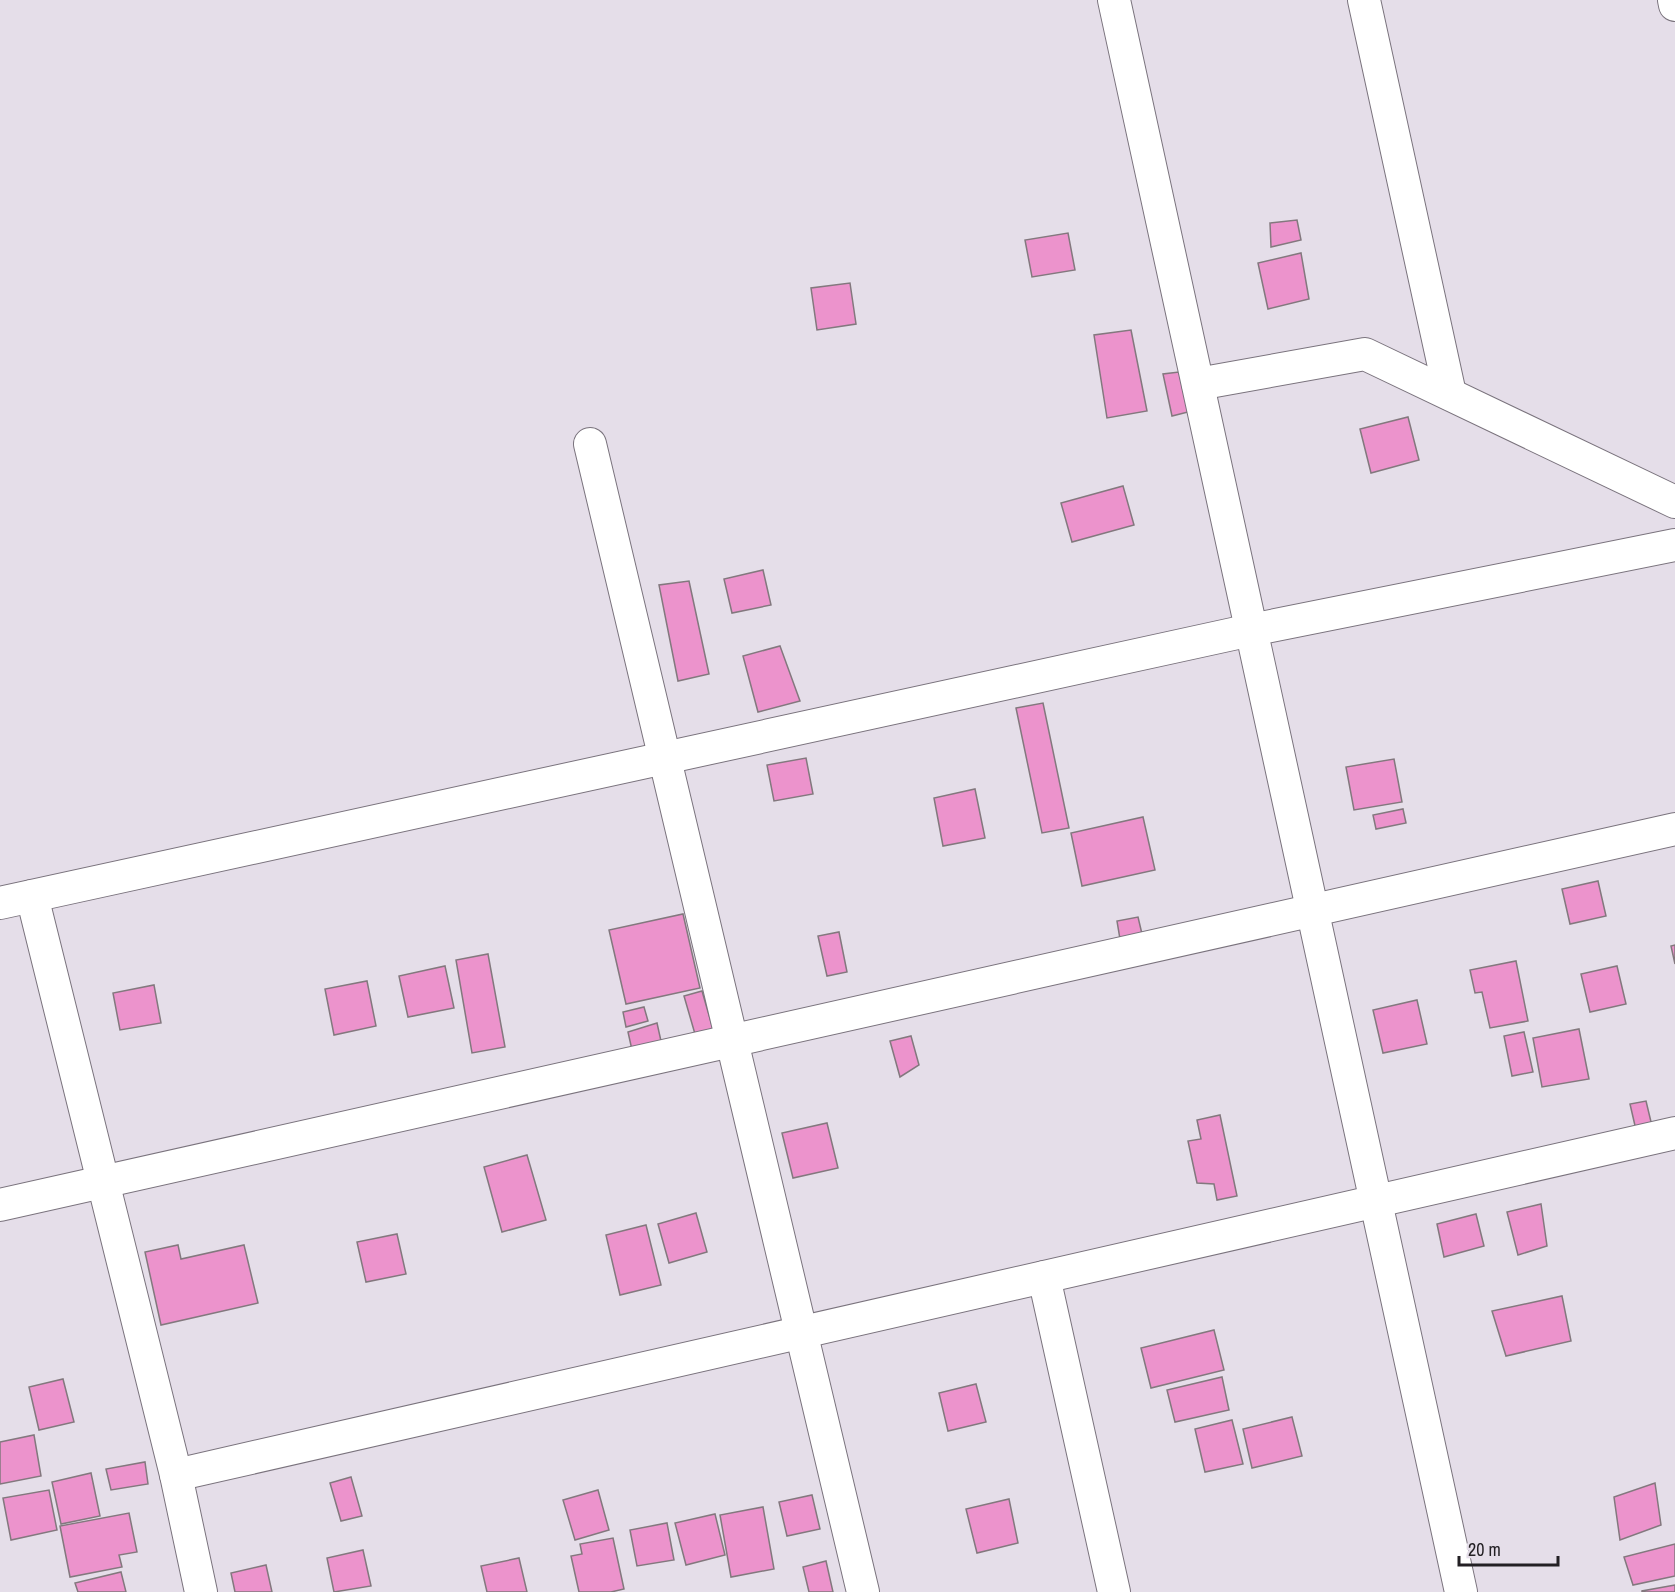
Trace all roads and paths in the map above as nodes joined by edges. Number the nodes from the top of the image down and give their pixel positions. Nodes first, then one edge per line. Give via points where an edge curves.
1 (1114, 0) edge
2 (1364, 0) edge
3 (1674, 0) edge
4 (1675, 5) edge
5 (1198, 384) junction
6 (1450, 394) junction
7 (590, 444) dead end
8 (1675, 502) edge
9 (1675, 544) edge
10 (1251, 630) junction
11 (665, 759) junction
12 (1675, 829) edge
13 (33, 896) junction
14 (0, 903) edge
15 (1312, 910) junction
16 (732, 1040) junction
17 (1675, 1132) edge
18 (103, 1182) junction
19 (1376, 1202) junction
20 (0, 1205) edge
21 (1044, 1277) junction
22 (801, 1332) junction
23 (176, 1475) junction
24 (201, 1592) edge
25 (863, 1592) edge
26 (1114, 1592) edge
27 (1461, 1592) edge

1 - 5 street
2 - 6 street
3 - 4 street
5 - 6 street via 1365,354
5 - 10 street
6 - 8 street
7 - 11 street
9 - 10 street
10 - 11 street
10 - 15 street
11 - 13 street
11 - 16 street
12 - 15 street
13 - 14 street
13 - 18 street
15 - 16 street
15 - 19 street
16 - 18 street
16 - 22 street
17 - 19 street
18 - 20 street
18 - 23 street
19 - 21 street
19 - 27 street
21 - 22 street
21 - 26 street
22 - 23 street
22 - 25 street
23 - 24 street

